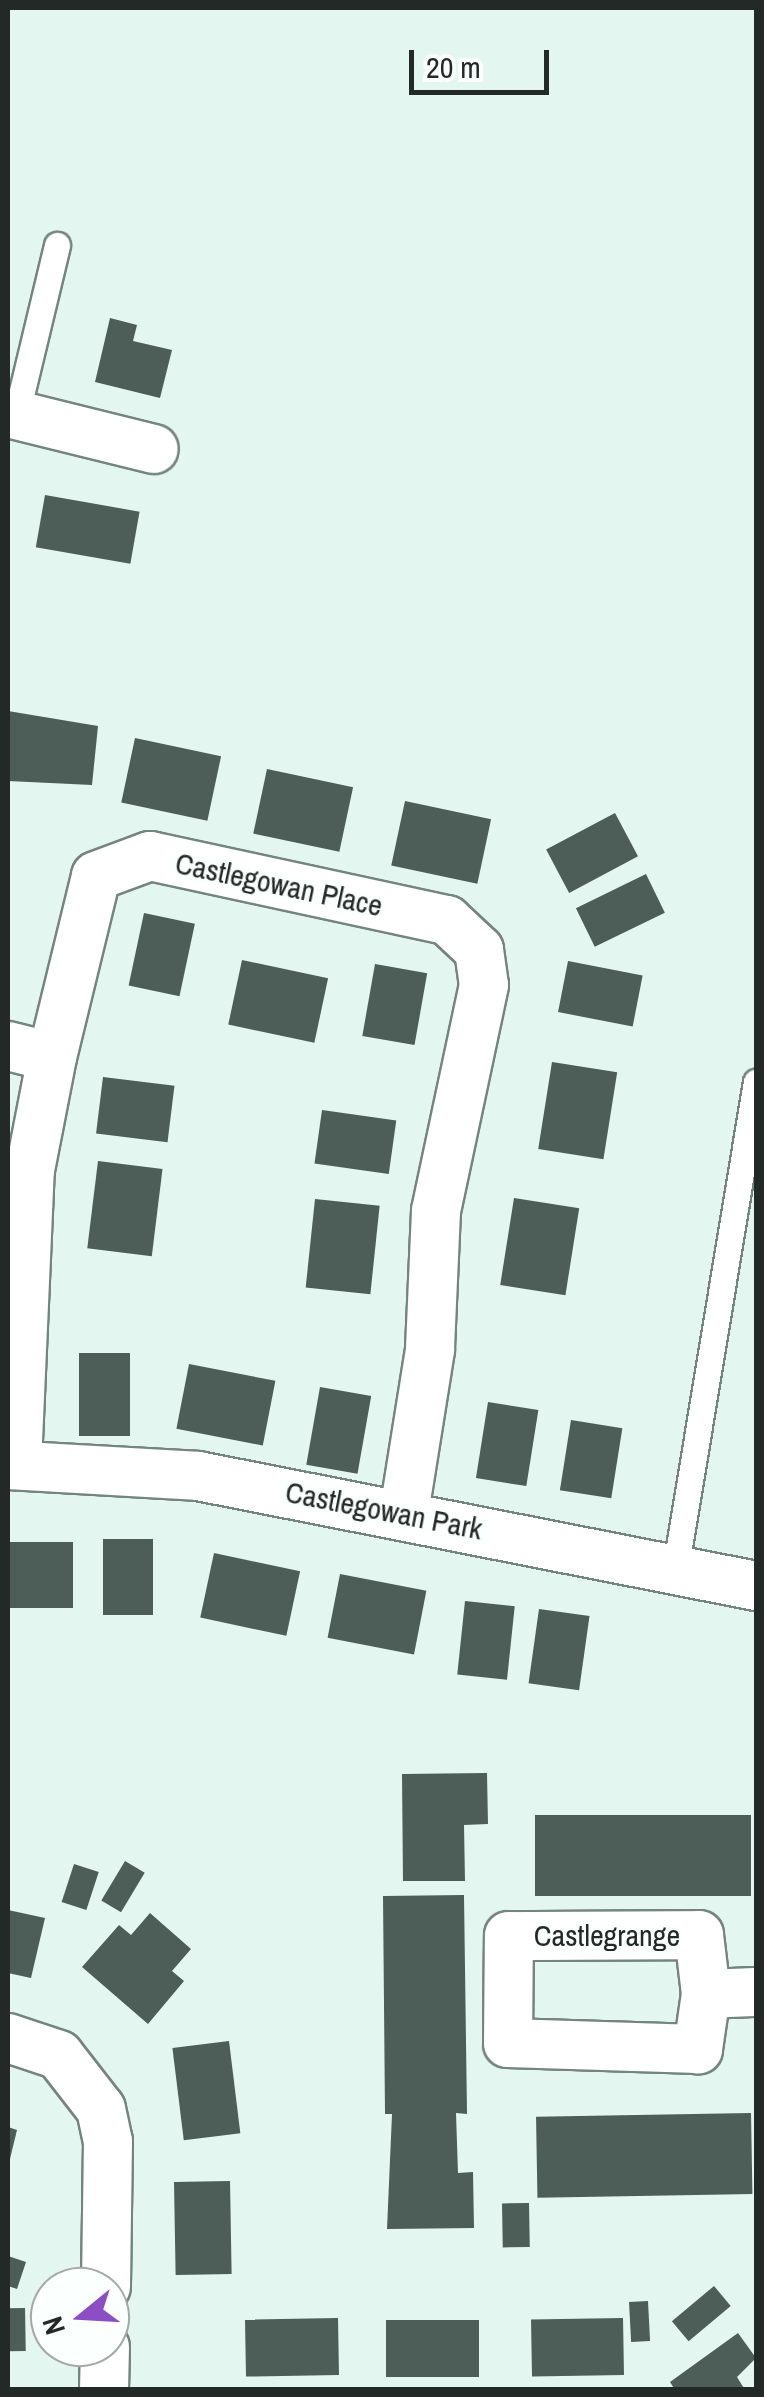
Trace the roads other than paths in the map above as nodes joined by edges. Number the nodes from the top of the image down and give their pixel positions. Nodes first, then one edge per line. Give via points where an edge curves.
1 (58, 244) dead end
2 (12, 415) edge
3 (154, 450) dead end
4 (30, 1052) edge
5 (756, 1082) edge
6 (12, 1464) edge
7 (404, 1512) junction
8 (675, 1571) junction
9 (756, 1586) edge
10 (756, 1992) edge
11 (706, 1994) junction
12 (8, 2038) edge
13 (106, 2267) edge

1 - 2 lane
2 - 3 street
4 - 6 street, Castlegowan Place via 30,1170
4 - 7 street, Castlegowan Place via 96,876 150,856 447,920 480,950 484,985 436,1211 430,1350
5 - 8 lane
6 - 7 street, Castlegowan Park via 198,1476
7 - 8 street, Castlegowan Park
8 - 9 street, Castlegowan Park
10 - 11 street
11 - 11 street, Castlegrange via 698,2050 508,2043 508,1936 699,1935
12 - 13 street via 60,2055 101,2109 108,2140

